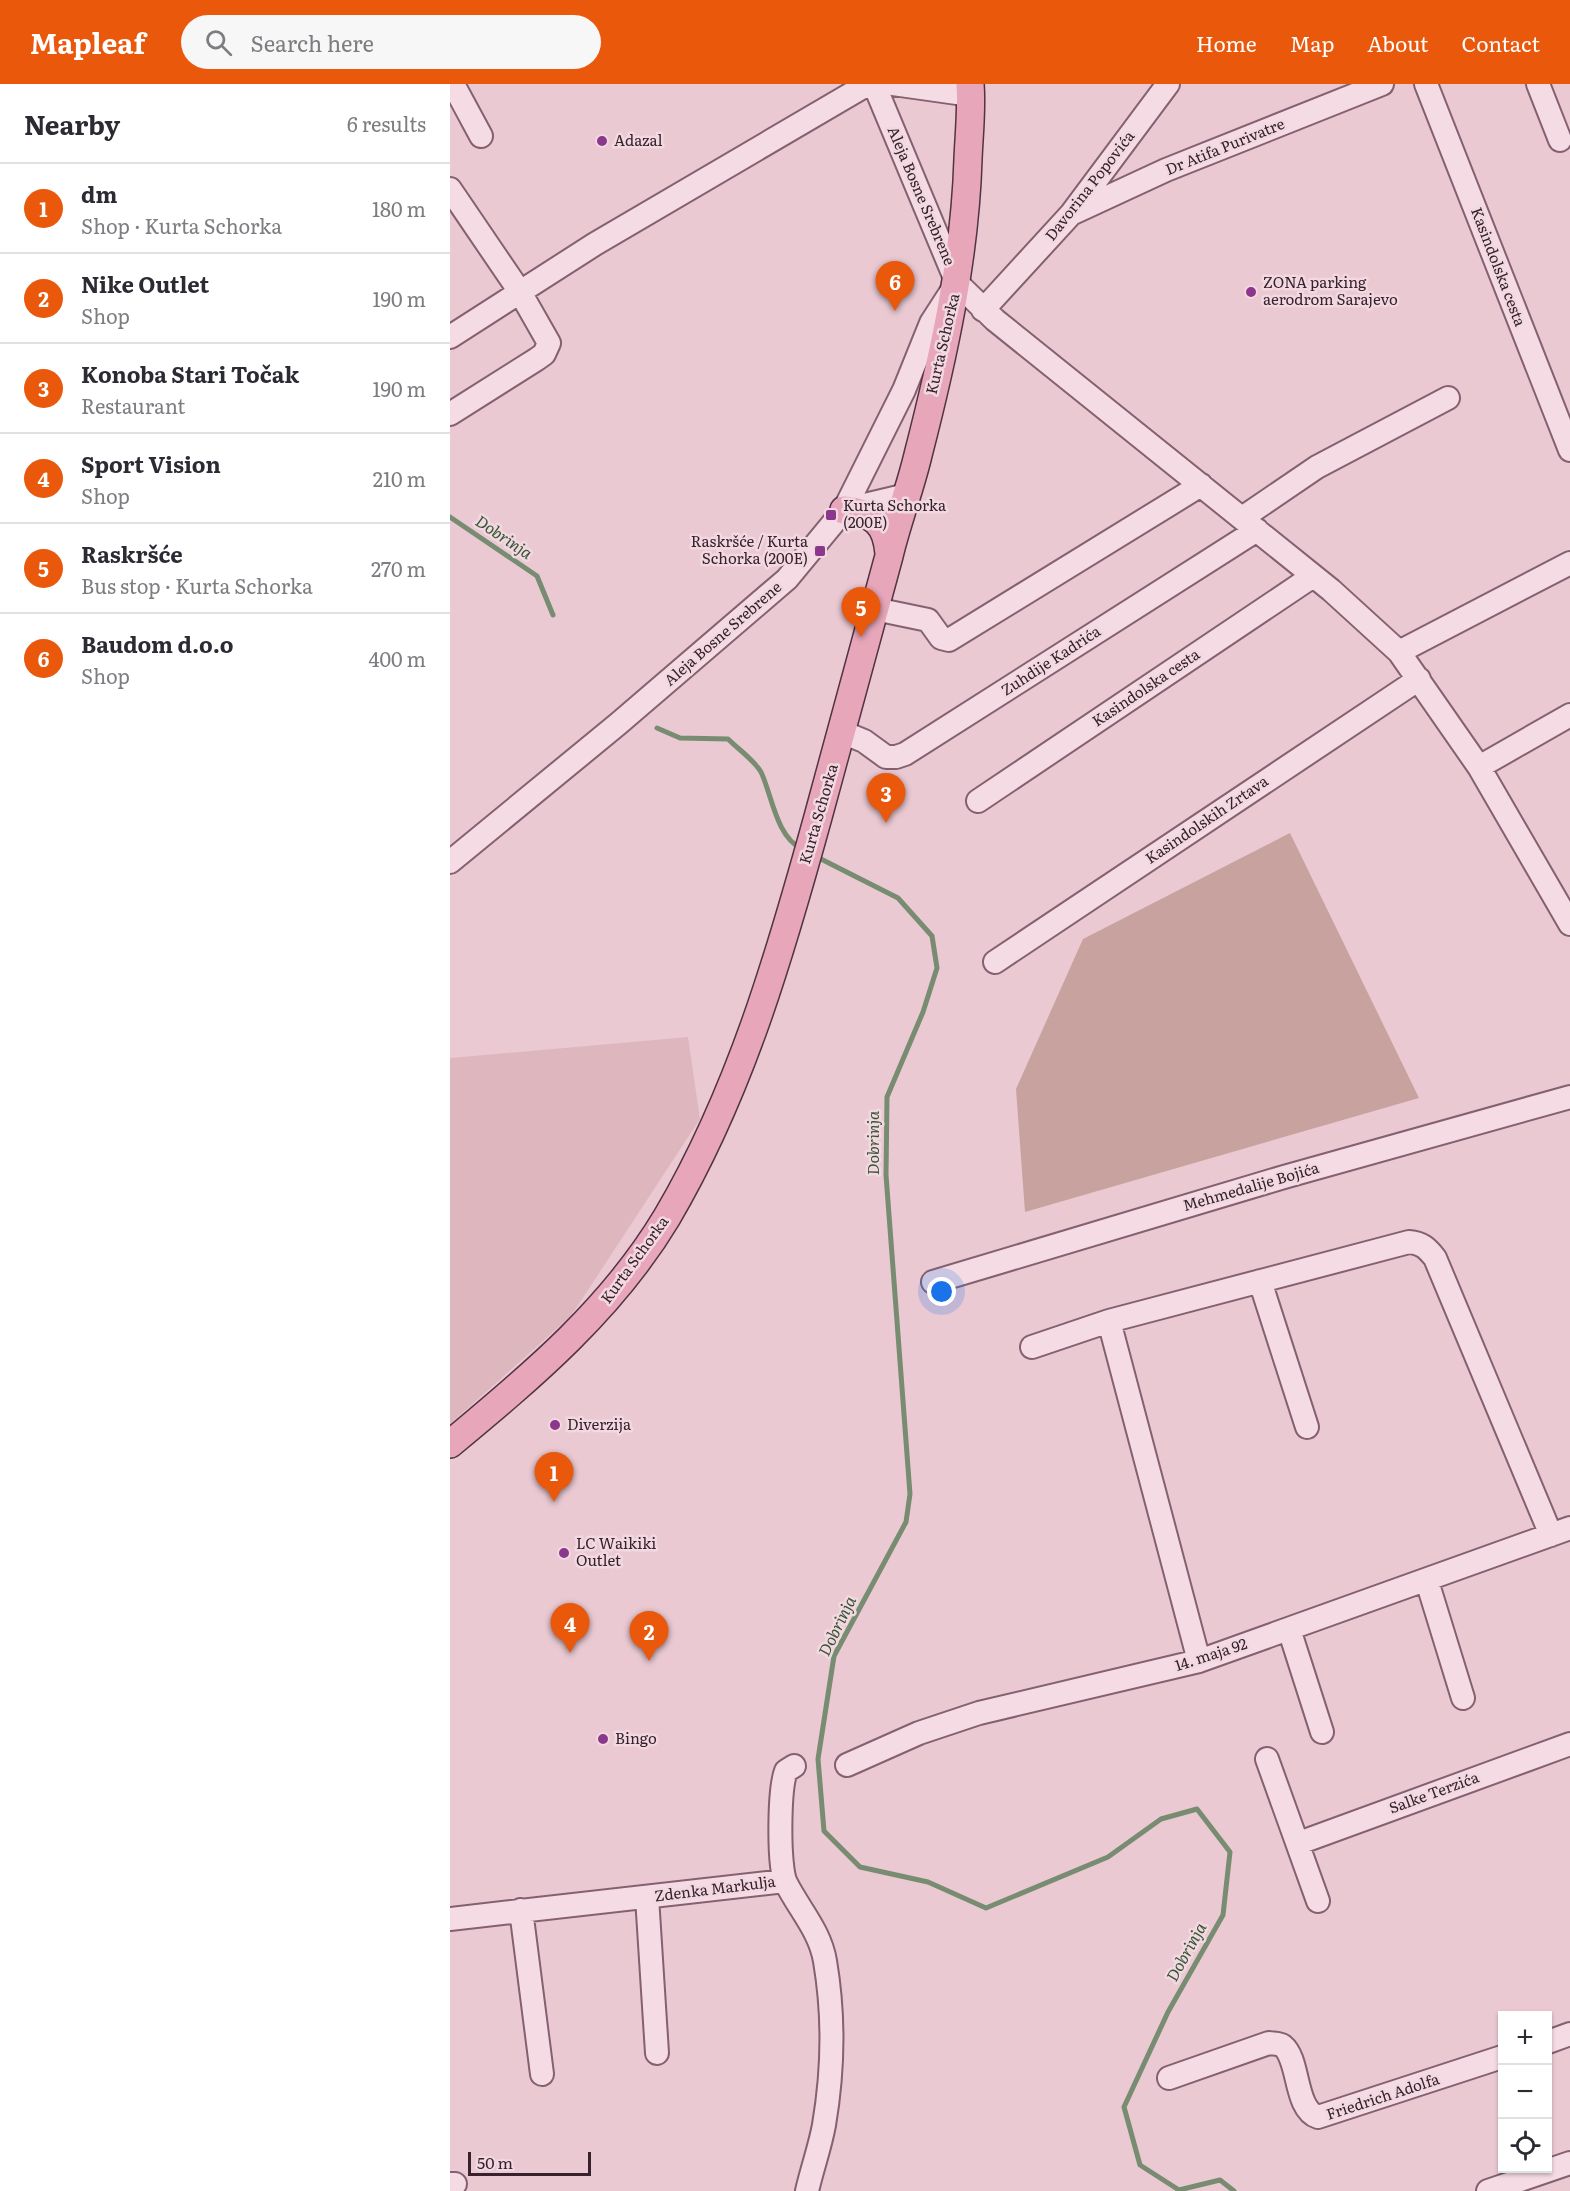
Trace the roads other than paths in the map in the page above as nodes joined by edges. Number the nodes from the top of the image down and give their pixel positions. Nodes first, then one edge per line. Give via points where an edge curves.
1 (453, 84) edge
2 (868, 84) edge
3 (874, 84) edge
4 (893, 84) edge
5 (1168, 84) edge
6 (1382, 84) edge
7 (1426, 84) edge
8 (1538, 84) edge
9 (970, 90) edge
10 (481, 136) dead end
11 (1560, 140) dead end
12 (450, 189) edge
13 (1071, 214) junction
14 (957, 283) junction
15 (520, 292) junction
16 (983, 310) junction
17 (450, 337) edge
18 (1448, 398) dead end
19 (450, 414) edge
20 (1570, 450) edge
21 (1201, 485) junction
22 (907, 495) junction
23 (844, 510) junction
24 (1249, 524) junction
25 (890, 553) junction
26 (1570, 563) edge
27 (1313, 576) junction
28 (875, 609) junction
29 (1399, 652) junction
30 (1419, 679) junction
31 (1570, 715) edge
32 (842, 732) junction
33 (1479, 767) junction
34 (978, 801) dead end
35 (450, 862) edge
36 (1570, 924) edge
37 (995, 962) dead end
38 (1570, 1097) edge
39 (1260, 1281) junction
40 (933, 1282) dead end
41 (1109, 1321) junction
42 (1032, 1347) dead end
43 (1307, 1427) dead end
44 (450, 1444) edge
45 (1561, 1532) edge
46 (1427, 1581) junction
47 (1289, 1629) junction
48 (1199, 1661) junction
49 (1463, 1698) dead end
50 (1322, 1732) dead end
51 (1570, 1744) edge
52 (1267, 1759) dead end
53 (847, 1765) dead end
54 (794, 1767) dead end
55 (1299, 1843) junction
56 (785, 1881) junction
57 (647, 1897) junction
58 (1318, 1901) dead end
59 (521, 1910) junction
60 (450, 1919) edge
61 (1570, 2034) edge
62 (1552, 2041) edge
63 (657, 2053) dead end
64 (1498, 2059) edge
65 (542, 2074) dead end
66 (1169, 2078) dead end
67 (1570, 2163) edge
68 (807, 2191) edge
69 (1488, 2191) edge

1 - 10 street
2 - 15 street
3 - 14 street, Aleja Bosne Srebrene
4 - 9 street
5 - 13 street, Davorina Popovića
6 - 13 street, Dr Atifa Purivatre via 1166,170
7 - 20 street, Kasindolska cesta
8 - 11 street
9 - 14 main road, Kurta Schorka via 967,189
12 - 15 street
13 - 16 street, Davorina Popovića
14 - 16 street
14 - 22 main road, Kurta Schorka
14 - 23 street, Aleja Bosne Srebrene via 931,323 904,390
15 - 17 street
15 - 19 street via 548,337 547,348 537,359
16 - 21 street
18 - 24 street, Zuhdije Kadrića via 1317,467
21 - 24 street
21 - 28 street via 949,640 941,638 928,620
22 - 23 street
22 - 25 main road, Kurta Schorka
23 - 25 main road via 864,512 874,519 888,540
23 - 35 street, Aleja Bosne Srebrene via 787,579
24 - 27 street
24 - 32 street, Zuhdije Kadrića via 905,754 886,757 864,741
25 - 28 main road, Kurta Schorka
26 - 29 street
27 - 29 street
27 - 34 street, Kasindolska cesta
28 - 32 main road, Kurta Schorka
29 - 30 street
30 - 33 street
30 - 37 street, Kasindolskih Zrtava
31 - 33 street
32 - 44 main road, Kurta Schorka via 796,896 740,1066 715,1125 658,1231 584,1326 538,1371
33 - 36 street
38 - 40 street, Mehmedalije Bojića
39 - 41 street
39 - 43 street
39 - 45 street via 1408,1242 1426,1247 1435,1258
41 - 42 street
41 - 48 street
45 - 46 street, 14. maja 92
46 - 47 street, 14. maja 92
46 - 49 street
47 - 48 street, 14. maja 92
47 - 50 street
48 - 53 street, 14. maja 92 via 979,1713 919,1733
51 - 55 street, Salke Terzića
52 - 55 street
54 - 56 street via 786,1771 782,1780 780,1820
55 - 58 street
56 - 57 street, Zdenka Markulja
56 - 68 street, Zdenka Markulja via 815,1932 825,1959 831,2067 824,2126
57 - 59 street, Zdenka Markulja
57 - 63 street, Zdenka Markulja
59 - 60 street, Zdenka Markulja
59 - 65 street
61 - 62 street
64 - 66 street, Friedrich Adolfa via 1318,2117 1308,2111 1287,2052 1277,2044 1269,2043
67 - 69 street

